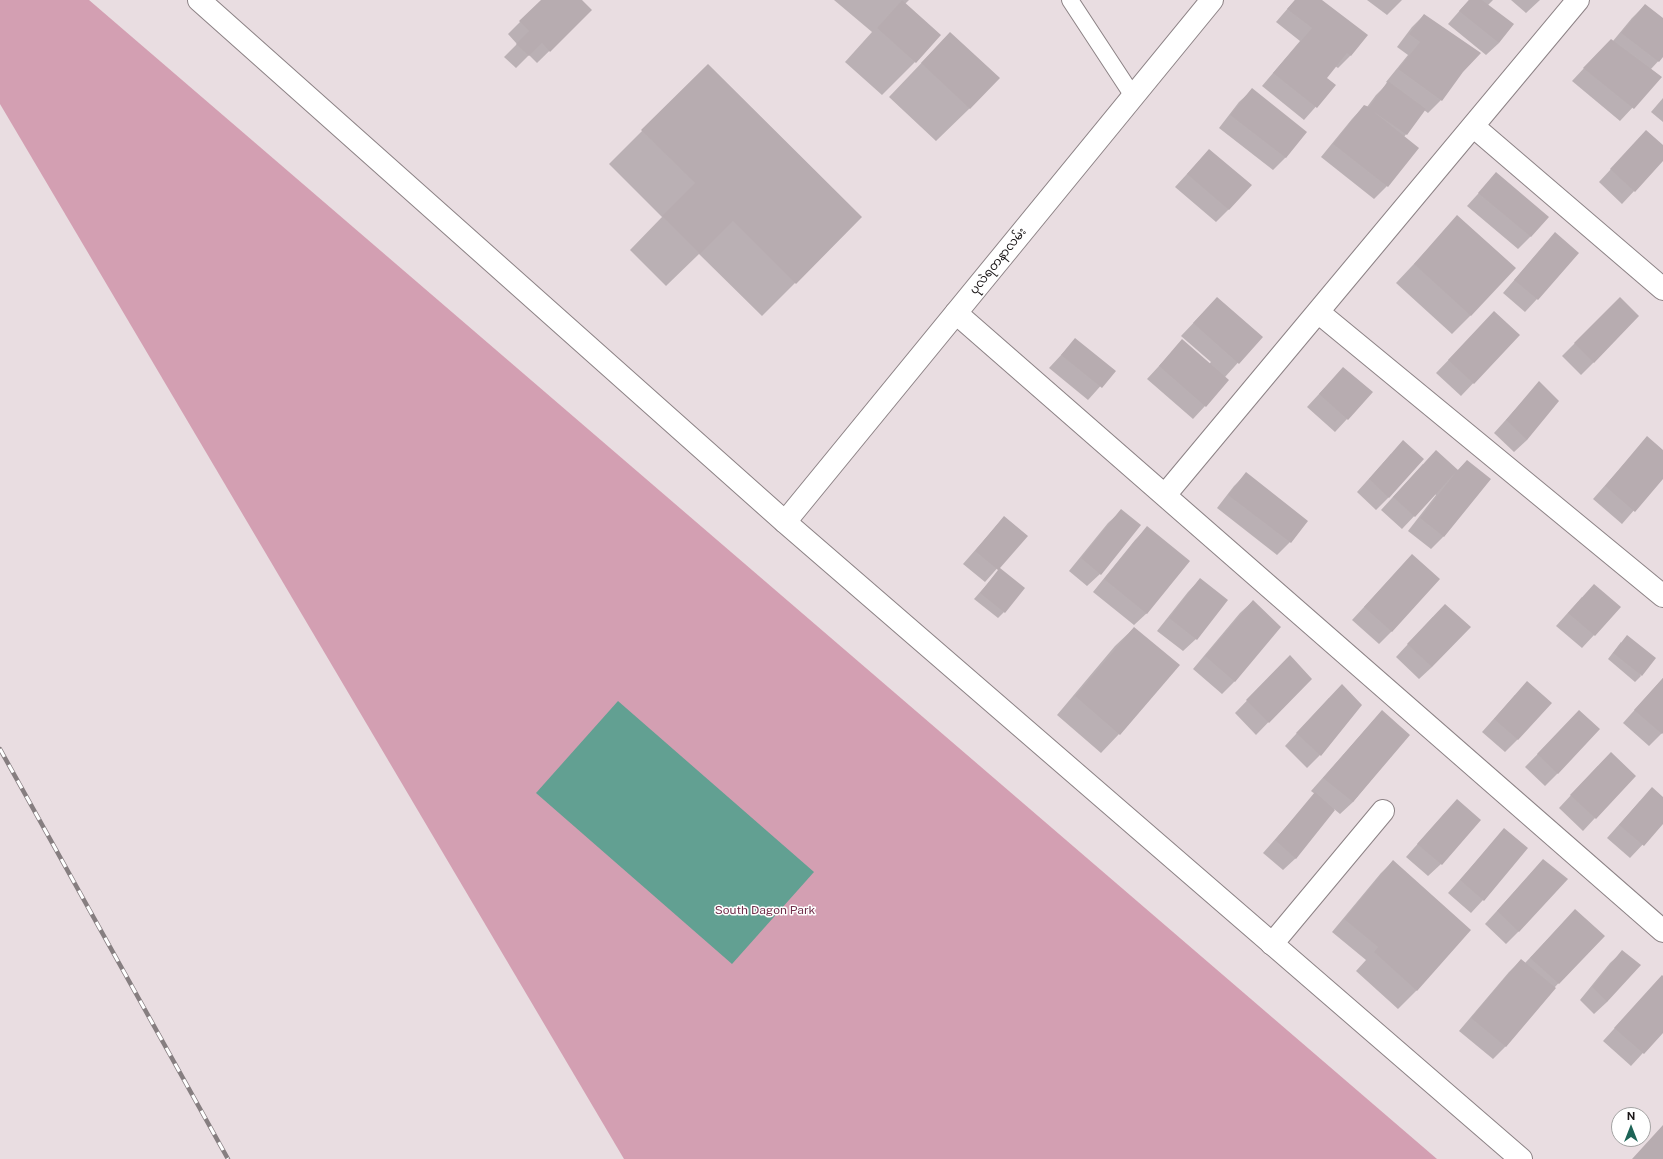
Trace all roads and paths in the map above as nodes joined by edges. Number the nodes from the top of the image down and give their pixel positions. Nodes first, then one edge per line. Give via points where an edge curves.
1 (198, 0) edge
2 (1070, 0) edge
3 (1212, 0) edge
4 (1578, 0) edge
5 (1133, 96) junction
6 (1473, 126) junction
7 (1663, 289) edge
8 (1318, 312) junction
9 (956, 313) junction
10 (1165, 495) junction
11 (785, 522) junction
12 (1663, 596) edge
13 (1383, 811) dead end
14 (1663, 931) edge
15 (1272, 944) junction
16 (1521, 1159) edge

1 - 11 street
2 - 5 lane
3 - 5 street, ပုလဲရတနာလမ်း
4 - 6 street
5 - 9 street, ပုလဲရတနာလမ်း
6 - 7 street
6 - 8 street
8 - 10 street
8 - 12 street
9 - 10 street
9 - 11 street, ပုလဲရတနာလမ်း
10 - 14 street
11 - 15 street
13 - 15 street
15 - 16 street

